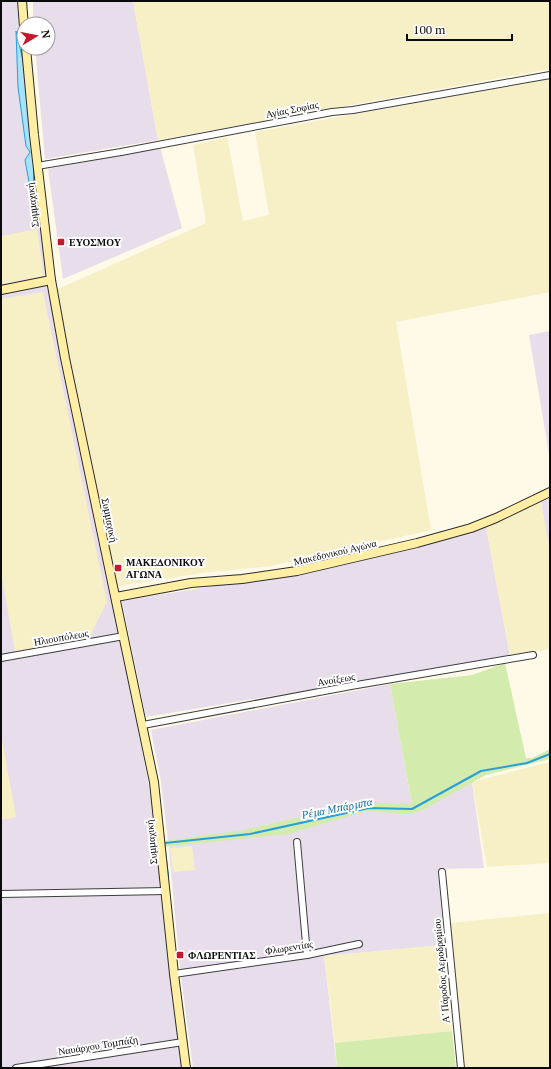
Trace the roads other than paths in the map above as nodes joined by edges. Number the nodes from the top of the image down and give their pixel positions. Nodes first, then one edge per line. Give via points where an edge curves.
1 (22, 1) edge
2 (23, 16) edge
3 (27, 56) edge
4 (550, 75) edge
5 (37, 166) junction
6 (51, 280) junction
7 (1, 290) edge
8 (550, 492) edge
9 (116, 597) junction
10 (124, 636) junction
11 (533, 655) dead end
12 (1, 658) edge
13 (143, 725) junction
14 (297, 842) dead end
15 (442, 872) dead end
16 (166, 891) junction
17 (1, 894) edge
18 (359, 944) dead end
19 (307, 954) junction
20 (174, 974) junction
21 (183, 1042) junction
22 (16, 1068) edge
23 (186, 1068) edge
24 (460, 1068) edge

1 - 2 main road
3 - 5 main road, Συμμαχική
4 - 5 street, Αγίας Σοφίας
5 - 6 main road, Συμμαχική
6 - 7 main road
6 - 9 main road, Συμμαχική
8 - 9 main road, Μακεδονικού Αγώνα via 496,518 416,544 297,571 191,583
9 - 10 main road, Συμμαχική
10 - 12 street, Ηλιουπόλεως
10 - 13 main road, Συμμαχική
11 - 13 street, Ανοίξεως via 343,687
13 - 16 main road, Συμμαχική via 154,782
14 - 19 street
15 - 24 street, Α' Πάροδος Αεροδρομίου
16 - 17 street
16 - 20 main road, Συμμαχική
18 - 19 street, Φλωρεντίας
19 - 20 street, Φλωρεντίας
20 - 21 main road, Συμμαχική
21 - 22 street, Ναυάρχου Τομπάζη
21 - 23 main road, Συμμαχική

